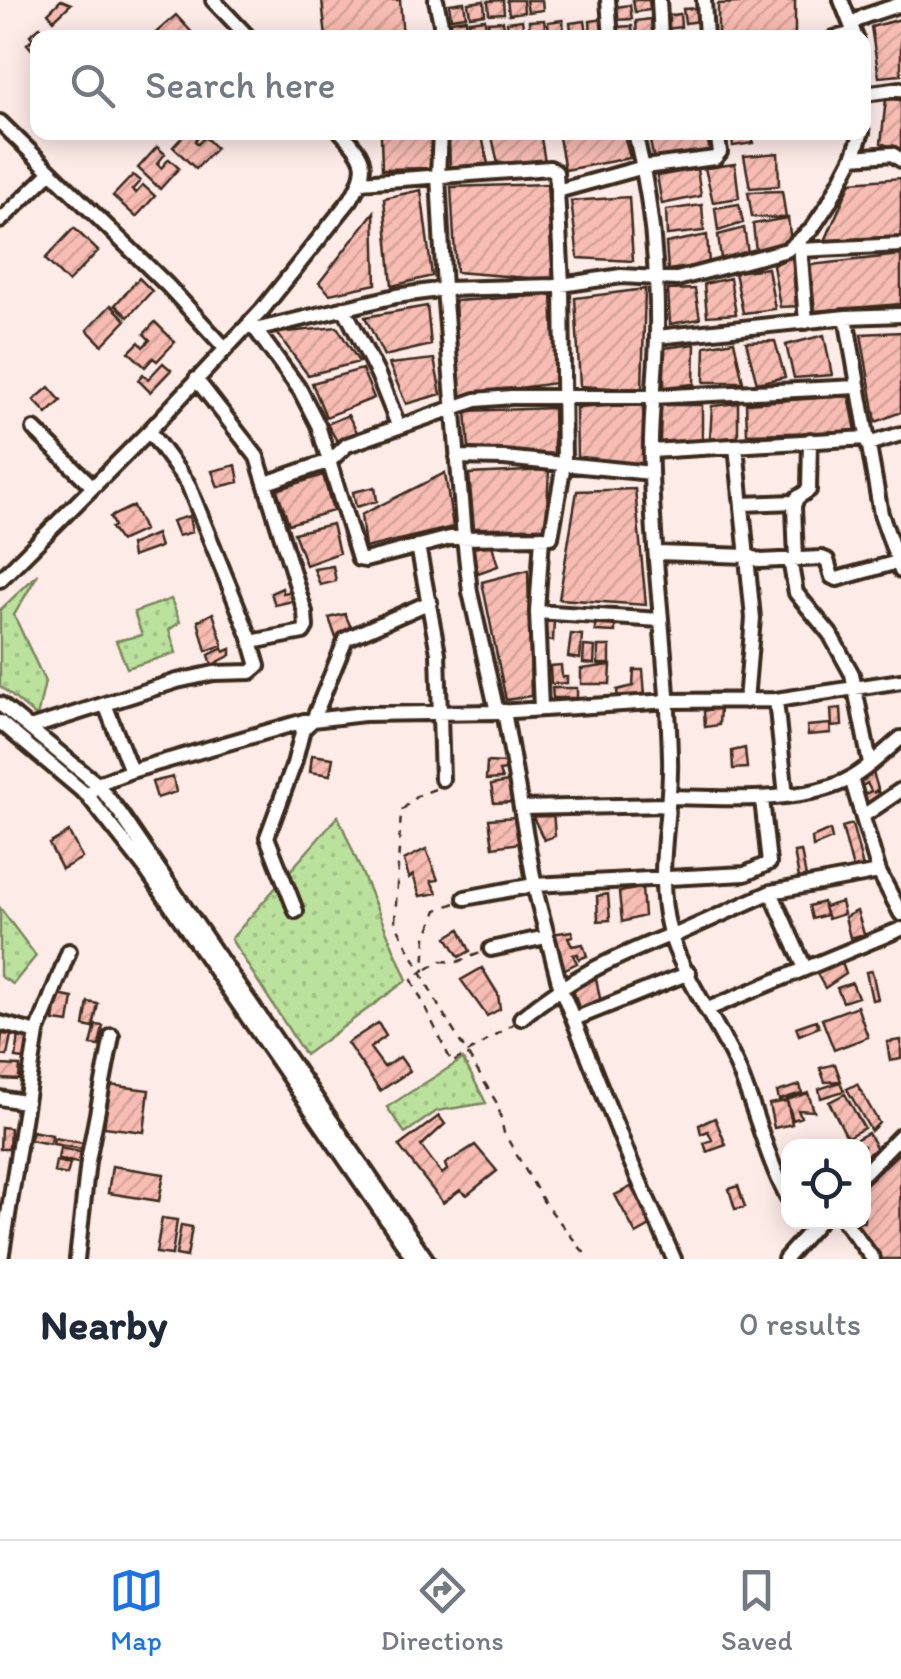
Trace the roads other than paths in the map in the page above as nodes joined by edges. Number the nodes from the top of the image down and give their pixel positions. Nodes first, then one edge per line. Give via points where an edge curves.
1 (214, 0) edge
2 (436, 0) edge
3 (608, 0) edge
4 (659, 0) edge
5 (704, 0) edge
6 (840, 0) edge
7 (901, 4) edge
8 (242, 30) edge
9 (442, 30) edge
10 (610, 30) edge
11 (661, 30) edge
12 (706, 30) edge
13 (853, 30) edge
14 (855, 30) edge
15 (901, 89) edge
16 (871, 93) edge
17 (0, 122) edge
18 (348, 140) edge
19 (440, 140) edge
20 (637, 140) edge
21 (717, 140) edge
22 (859, 140) edge
23 (853, 157) junction
24 (901, 160) edge
25 (644, 167) junction
26 (51, 172) junction
27 (438, 176) junction
28 (361, 182) junction
29 (557, 190) junction
30 (0, 220) edge
31 (901, 245) edge
32 (800, 246) junction
33 (655, 278) junction
34 (562, 284) junction
35 (444, 289) junction
36 (344, 308) junction
37 (901, 315) edge
38 (846, 317) junction
39 (806, 322) junction
40 (252, 326) junction
41 (657, 337) junction
42 (225, 348) junction
43 (196, 379) junction
44 (857, 387) junction
45 (651, 397) junction
46 (564, 398) junction
47 (453, 408) junction
48 (398, 426) junction
49 (34, 429) dead end
50 (149, 431) junction
51 (901, 434) edge
52 (810, 440) junction
53 (868, 441) junction
54 (736, 446) junction
55 (651, 452) junction
56 (457, 458) junction
57 (330, 461) junction
58 (564, 464) junction
59 (650, 472) junction
60 (266, 483) junction
61 (94, 486) junction
62 (794, 502) junction
63 (743, 504) junction
64 (464, 537) junction
65 (542, 537) junction
66 (418, 546) junction
67 (656, 553) junction
68 (749, 556) junction
69 (792, 560) junction
70 (900, 565) edge
71 (0, 580) edge
72 (430, 602) junction
73 (537, 612) junction
74 (660, 620) junction
75 (251, 642) junction
76 (901, 681) edge
77 (856, 688) junction
78 (776, 700) junction
79 (669, 701) junction
80 (746, 701) junction
81 (0, 704) edge
82 (105, 704) junction
83 (541, 709) junction
84 (441, 712) junction
85 (500, 712) junction
86 (313, 720) junction
87 (0, 722) edge
88 (30, 728) junction
89 (901, 738) edge
90 (870, 763) junction
91 (130, 771) junction
92 (442, 778) road end
93 (851, 778) junction
94 (97, 784) junction
95 (901, 790) edge
96 (88, 796) junction
97 (786, 796) junction
98 (762, 799) junction
99 (669, 801) junction
100 (521, 808) junction
101 (863, 816) junction
102 (878, 872) junction
103 (662, 880) junction
104 (534, 885) junction
105 (771, 892) junction
106 (466, 898) road end
107 (296, 911) dead end
108 (901, 914) edge
109 (901, 929) edge
110 (546, 936) junction
111 (671, 936) junction
112 (492, 949) road end
113 (68, 951) dead end
114 (804, 966) junction
115 (689, 973) junction
116 (560, 986) junction
117 (708, 1009) junction
118 (522, 1018) road end
119 (574, 1020) junction
120 (0, 1024) edge
121 (37, 1032) junction
122 (112, 1036) dead end
123 (0, 1098) edge
124 (24, 1102) junction
125 (901, 1135) edge
126 (871, 1167) edge
127 (781, 1182) edge
128 (4, 1197) edge
129 (807, 1229) edge
130 (850, 1229) edge
131 (1, 1259) edge
132 (77, 1259) edge
133 (414, 1259) edge
134 (426, 1259) edge
135 (674, 1259) edge
136 (785, 1259) edge
137 (873, 1259) edge

1 - 8 street
2 - 9 street
3 - 10 street
4 - 11 street
5 - 12 street
6 - 13 street
7 - 14 street via 865,16
15 - 16 street
17 - 26 street
18 - 28 street via 364,166
19 - 27 street
20 - 25 street
21 - 25 street via 718,156
22 - 23 street
23 - 24 street via 892,154
23 - 32 street
25 - 29 street
25 - 33 street
26 - 30 street
26 - 42 street
27 - 28 street
27 - 29 street via 550,168
27 - 35 street
28 - 40 street
29 - 34 street
31 - 32 street
32 - 33 street via 711,272
32 - 39 street
33 - 34 street
33 - 41 street
34 - 35 street
34 - 46 street
35 - 36 street
35 - 47 street
36 - 40 street
36 - 48 street
37 - 38 street
38 - 39 street
38 - 44 street
39 - 41 street
40 - 42 street
40 - 57 street via 300,390
41 - 45 street
42 - 43 street
43 - 50 street
43 - 60 street via 257,457
44 - 45 street
44 - 53 street
45 - 46 street
45 - 55 street
46 - 47 street via 476,400
46 - 58 street
47 - 48 street
47 - 56 street
48 - 57 street via 347,444
49 - 61 street
50 - 61 street
50 - 75 street via 188,484
51 - 53 street
52 - 53 street
52 - 54 street
52 - 62 street via 808,490
53 - 70 street
54 - 55 street
54 - 63 street
55 - 59 street
56 - 58 street
56 - 64 street
57 - 60 street
57 - 66 street via 359,558
58 - 59 street
58 - 65 street via 554,534
59 - 67 street
60 - 75 street via 306,627
61 - 71 street
62 - 63 street
62 - 69 street
63 - 68 street
64 - 65 street
64 - 66 street
64 - 85 street via 470,592
65 - 73 street
66 - 72 street
67 - 68 street
67 - 74 street
68 - 69 street
68 - 80 street via 753,644
69 - 70 street via 825,559 837,579
69 - 77 street via 796,594 843,654
72 - 84 street
72 - 86 street via 346,639
73 - 74 street
73 - 83 street
74 - 79 street
75 - 82 street via 258,666 251,672 214,674
76 - 77 street
77 - 78 street
77 - 90 street
78 - 80 street
78 - 97 street
79 - 80 street
79 - 83 street
79 - 99 street
81 - 88 street
82 - 88 street
82 - 91 street
83 - 85 street
84 - 85 street
84 - 86 street
84 - 92 street
85 - 100 street
86 - 91 street
86 - 107 street via 302,729 267,836
87 - 96 street
88 - 94 street
89 - 90 street
90 - 93 street
91 - 94 street
93 - 97 street
93 - 101 street
94 - 96 street
94 - 134 street
95 - 101 street
96 - 133 street via 145,868
97 - 98 street
98 - 99 street
98 - 103 street via 769,863 745,874
99 - 100 street
99 - 103 street
100 - 104 street
101 - 102 street
102 - 105 street
102 - 108 street
103 - 104 street
103 - 111 street
104 - 106 street
104 - 110 street
105 - 111 street
105 - 114 street
109 - 114 street
110 - 112 street
110 - 116 street
111 - 115 street
111 - 116 street
113 - 121 street
114 - 117 street
115 - 117 street
115 - 119 street
116 - 118 street
116 - 119 street
117 - 127 street
119 - 135 street
120 - 121 street
121 - 124 street
122 - 132 street
123 - 124 street
124 - 128 street
125 - 126 street
128 - 131 street
129 - 136 street
130 - 137 street

